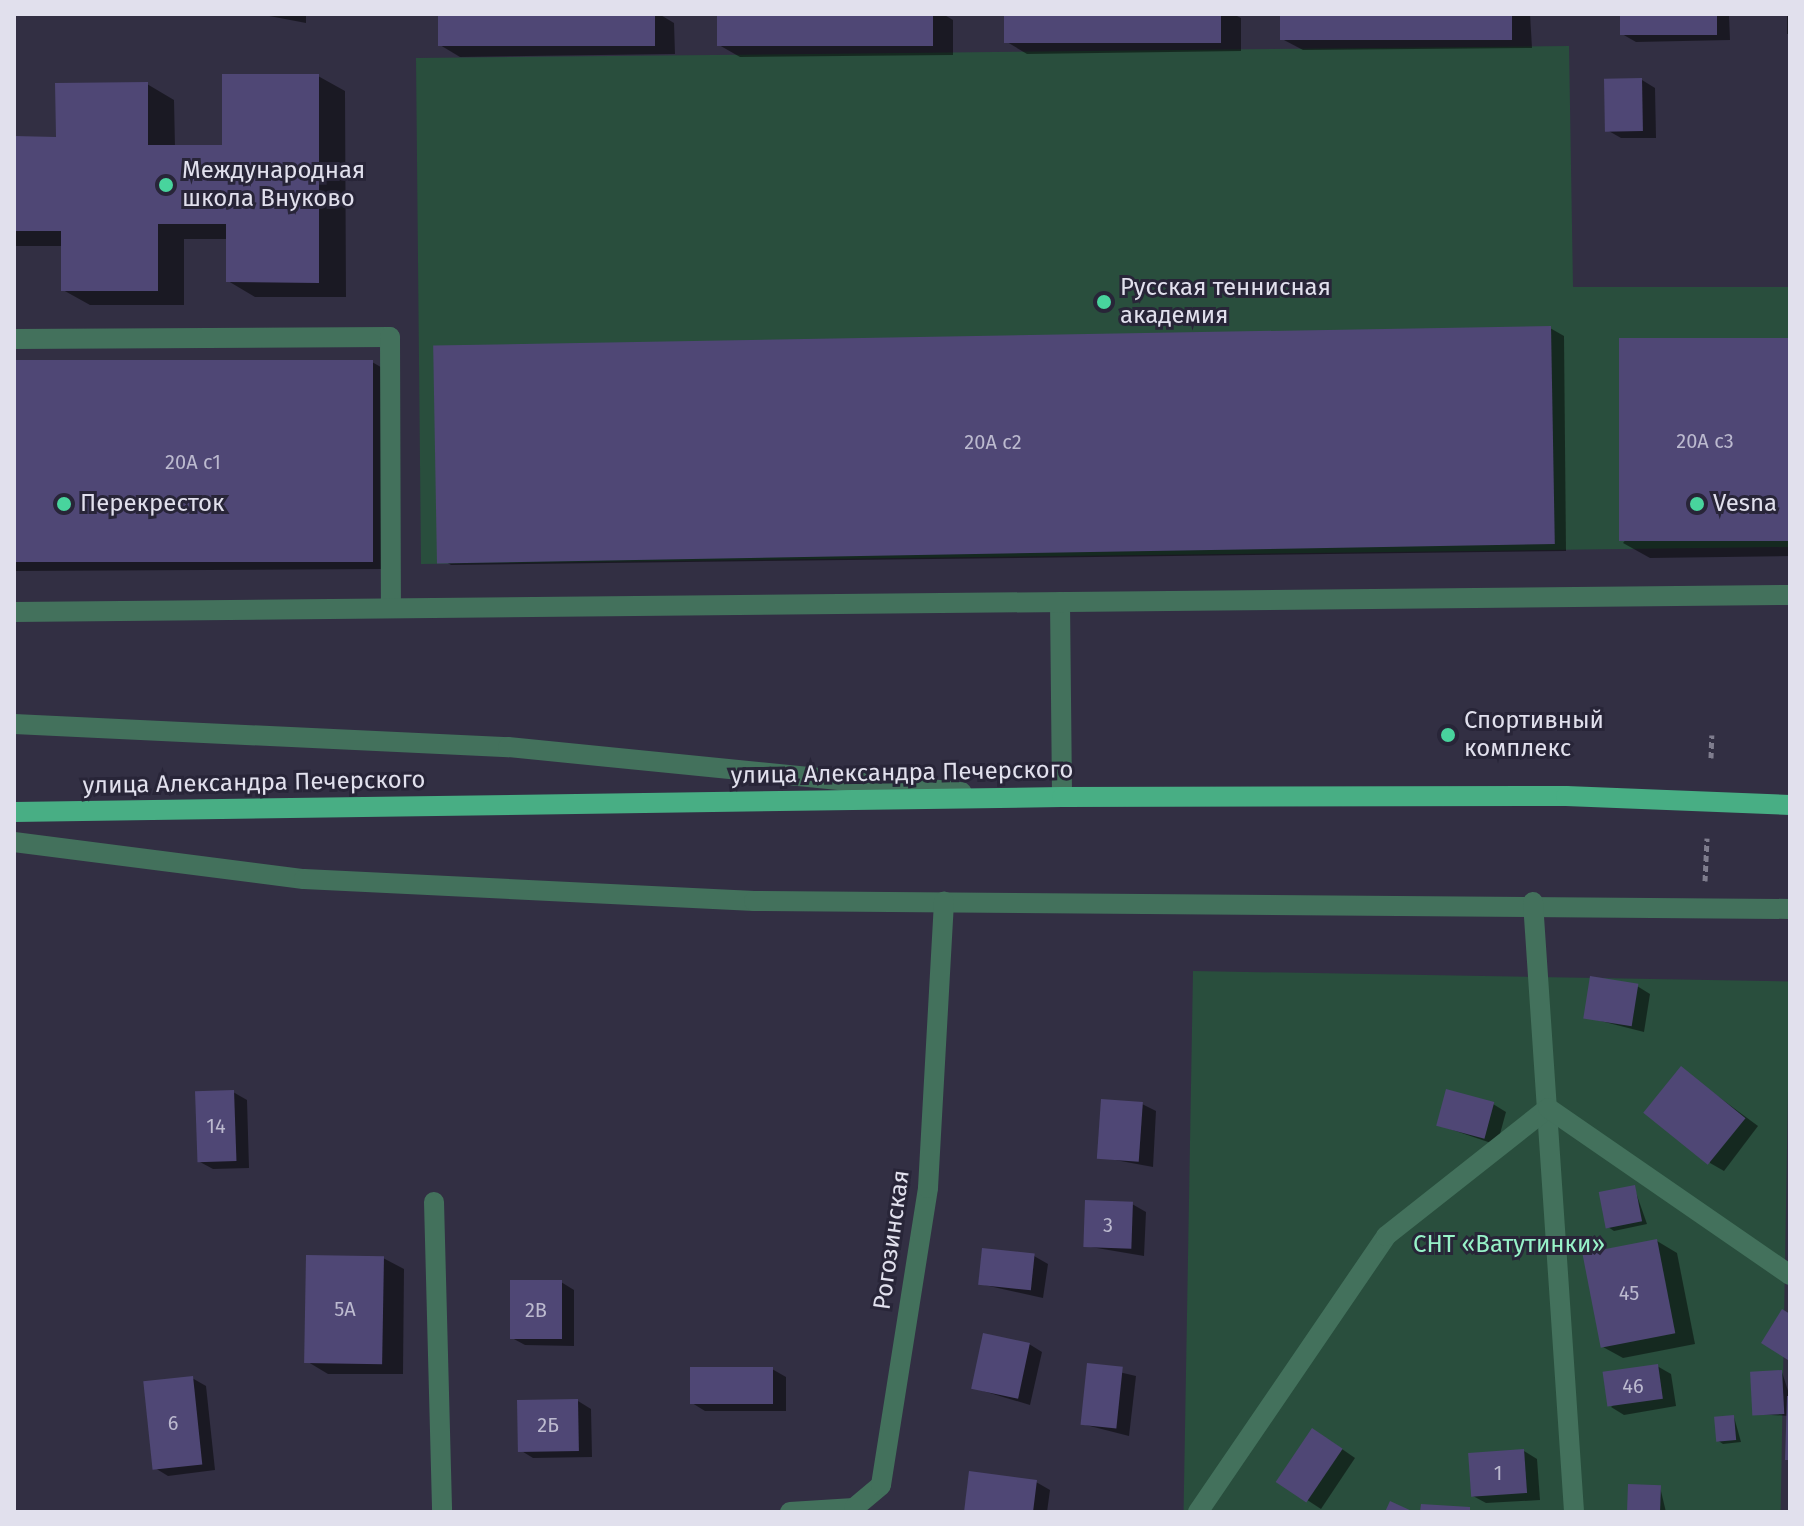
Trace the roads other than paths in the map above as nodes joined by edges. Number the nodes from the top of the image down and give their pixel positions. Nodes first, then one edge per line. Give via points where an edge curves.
1 (14, 339) edge
2 (1790, 595) edge
3 (1060, 602) junction
4 (391, 608) junction
5 (14, 612) edge
6 (14, 724) edge
7 (1010, 797) junction
8 (1062, 797) junction
9 (1790, 805) edge
10 (14, 812) edge
11 (14, 842) edge
12 (944, 901) junction
13 (1533, 902) junction
14 (1790, 909) edge
15 (1548, 1108) junction
16 (434, 1202) dead end
17 (1790, 1275) edge
18 (442, 1512) edge
19 (790, 1512) edge
20 (1198, 1512) edge
21 (1574, 1512) edge

1 - 4 street via 390,337
2 - 3 street
3 - 4 street
3 - 8 street
4 - 5 street
6 - 7 street via 508,747
7 - 8 main road, улица Александра Печерского
7 - 10 main road, улица Александра Печерского
8 - 9 main road, улица Александра Печерского via 1566,796
11 - 12 street via 304,879 754,901
12 - 13 street
12 - 19 street, Рогозинская via 928,1188 881,1485 854,1508
13 - 14 street
13 - 15 street
15 - 17 street
15 - 20 street via 1386,1236
15 - 21 street
16 - 18 street

